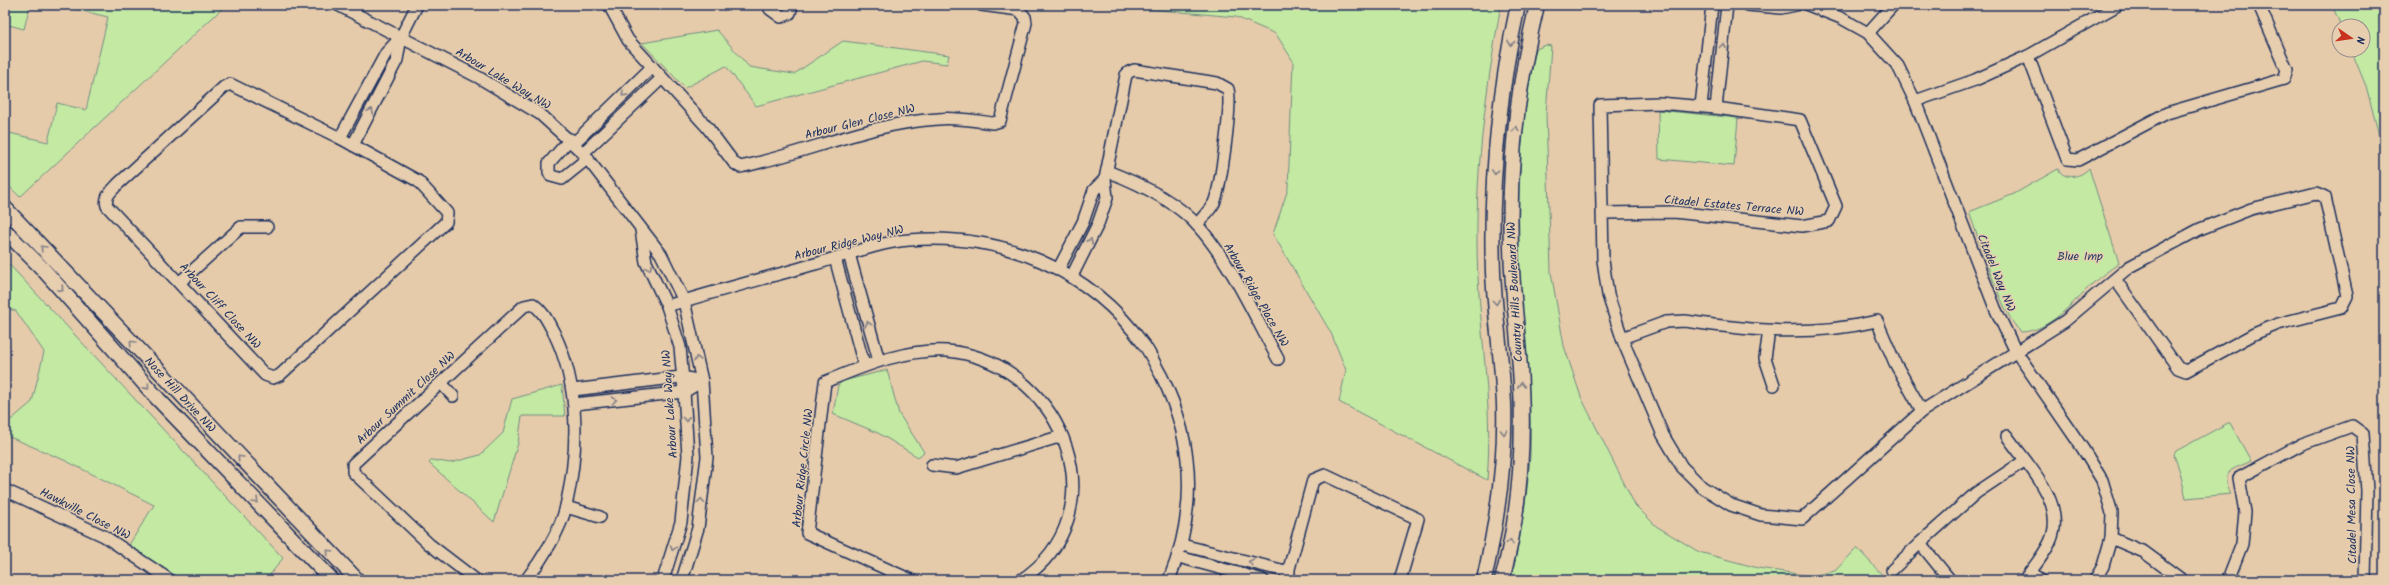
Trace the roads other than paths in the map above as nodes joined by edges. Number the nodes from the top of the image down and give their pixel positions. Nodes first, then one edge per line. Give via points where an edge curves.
1 (338, 5) edge
2 (417, 5) edge
3 (609, 5) edge
4 (771, 5) edge
5 (792, 5) edge
6 (981, 5) edge
7 (1518, 5) edge
8 (1537, 5) edge
9 (1544, 5) edge
10 (1712, 5) edge
11 (1727, 5) edge
12 (1747, 5) edge
13 (1796, 5) edge
14 (1808, 5) edge
15 (1893, 5) edge
16 (2118, 5) edge
17 (2259, 5) edge
18 (1531, 31) junction
19 (1868, 33) junction
20 (401, 37) junction
21 (2028, 56) junction
22 (652, 67) junction
23 (662, 78) junction
24 (1915, 101) junction
25 (1702, 106) junction
26 (1716, 108) junction
27 (340, 138) junction
28 (572, 141) junction
29 (353, 145) junction
30 (586, 155) junction
31 (1106, 175) junction
32 (5, 208) edge
33 (1603, 213) junction
34 (1197, 225) junction
35 (267, 227) dead end
36 (641, 230) junction
37 (5, 231) edge
38 (849, 254) junction
39 (835, 258) junction
40 (1059, 268) junction
41 (1072, 276) junction
42 (2115, 279) junction
43 (180, 282) junction
44 (684, 301) junction
45 (667, 306) junction
46 (1769, 331) junction
47 (1622, 338) junction
48 (2015, 350) junction
49 (1278, 359) dead end
50 (879, 361) junction
51 (864, 365) junction
52 (681, 377) junction
53 (702, 381) junction
54 (441, 383) junction
55 (1774, 385) dead end
56 (574, 390) junction
57 (684, 392) junction
58 (454, 396) dead end
59 (575, 404) junction
60 (1922, 411) junction
61 (1062, 436) junction
62 (2007, 436) dead end
63 (2024, 461) junction
64 (932, 465) dead end
65 (5, 490) edge
66 (566, 507) junction
67 (600, 517) dead end
68 (2111, 538) junction
69 (1920, 543) junction
70 (1182, 545) junction
71 (1179, 557) junction
72 (1892, 570) dead end
73 (1287, 576) edge
74 (2027, 576) edge
75 (170, 580) edge
76 (332, 580) edge
77 (357, 580) edge
78 (476, 580) edge
79 (526, 580) edge
80 (664, 580) edge
81 (682, 580) edge
82 (911, 580) edge
83 (1022, 580) edge
84 (1169, 580) edge
85 (1263, 580) edge
86 (1400, 580) edge
87 (1484, 580) edge
88 (1502, 580) edge
89 (1950, 580) edge
90 (2040, 580) edge
91 (2095, 580) edge
92 (2182, 580) edge
93 (2228, 580) edge
94 (2365, 580) edge

1 - 20 street, Arbour Lake Way NW
2 - 20 street
3 - 22 street, Arbour Glen Close NW via 628,40
4 - 5 street via 770,9 781,17 790,13
6 - 23 street, Arbour Glen Close NW via 1020,10 1026,17 1002,118 997,122 940,118 913,121 740,167
7 -> 87 main road, Country Hills Boulevard NW via 1505,74 1495,162 1494,271 1504,405 1504,448 1497,514
8 - 18 main road, Country Hills Boulevard NW
9 - 18 main road
10 - 25 street
26 -> 11 street
12 - 13 street via 1781,8
14 - 19 street, Citadel Way NW via 1841,18
15 - 19 street
16 - 21 street
17 - 21 street via 2287,70 2284,79 2167,113 2078,160 2067,159
88 -> 18 main road, Country Hills Boulevard NW via 1516,502 1522,429 1521,384 1512,286 1511,205 1516,124
19 - 24 street, Citadel Way NW via 1898,66
20 - 27 street via 386,53
20 - 28 street, Arbour Lake Way NW via 478,77 540,114
29 -> 20 street via 397,60
21 - 24 street via 1975,80
22 - 23 street, Arbour Glen Close NW
22 -> 28 street
23 - 30 street
24 - 48 street, Citadel Way NW via 1995,308
25 - 26 street, Citadel Estates Terrace NW
25 - 33 street, Citadel Estates Terrace NW via 1659,103 1600,105
26 - 33 street, Citadel Estates Terrace NW via 1800,120 1836,206 1829,221 1802,226 1674,212
27 - 29 street, Arbour Cliff Close NW
27 - 43 street, Arbour Cliff Close NW via 243,89 230,84 224,87 107,196 107,206
28 - 30 street, Arbour Lake Way NW
28 - 30 street via 549,163 551,176 562,179
29 - 43 street, Arbour Cliff Close NW via 418,181 447,213 446,222 280,375 273,378 266,375
30 - 36 street, Arbour Lake Way NW via 621,199
31 - 34 street, Arbour Ridge Place NW via 1134,182 1160,195
31 - 34 street via 1126,75 1129,72 1134,70 1224,86 1228,89 1229,100 1221,172 1214,203
31 - 40 street via 1094,190 1083,222
41 -> 31 street via 1098,224 1107,198
77 -> 32 main road, Nose Hill Drive NW
33 - 47 street via 1603,260 1608,295
34 - 49 street, Arbour Ridge Place NW via 1242,292
35 - 43 street via 241,227
36 - 44 street, Arbour Lake Way NW via 661,254
36 -> 45 street, Arbour Lake Way NW via 646,262
37 -> 76 main road, Nose Hill Drive NW via 42,268 158,398
38 - 39 street, Arbour Ridge Way NW
38 - 40 street, Arbour Ridge Way NW via 907,240 962,240 1024,253
50 -> 38 street
39 - 44 street, Arbour Ridge Way NW
39 - 51 street
40 - 41 street, Arbour Ridge Way NW
41 - 70 street, Arbour Ridge Way NW via 1109,305 1145,345 1170,393 1187,450 1188,495
42 - 42 street via 2129,267 2200,229 2251,209 2316,193 2325,197 2347,296 2342,308 2278,324 2254,334 2186,371 2178,368
42 - 48 street via 2065,321
44 - 45 street, Arbour Ridge Way NW
53 -> 44 street, Arbour Lake Way NW
45 - 52 street, Arbour Lake Way NW via 680,347
46 - 47 street via 1685,321 1666,322
46 - 55 street via 1765,358
46 - 60 street via 1802,333 1847,328 1877,321 1895,363
47 - 60 street via 1663,435 1682,467 1702,487 1731,505 1761,515 1802,519
48 - 60 street
48 - 68 street, Citadel Way NW via 2102,480 2112,513
50 - 51 street, Arbour Ridge Circle NW
50 - 61 street, Arbour Ridge Circle NW via 923,352 955,351 987,359 1014,374 1037,395 1052,414
51 - 82 street, Arbour Ridge Circle NW via 825,382 807,533
52 - 53 street
52 - 56 street
52 - 57 street, Arbour Lake Way NW
53 - 57 street
81 -> 53 street, Arbour Lake Way NW via 698,528 707,457
54 - 56 street, Arbour Summit Close NW via 524,306 533,304 542,310 560,346
54 - 58 street
54 - 78 street, Arbour Summit Close NW via 353,464 353,472 429,544
56 - 59 street, Arbour Summit Close NW
59 -> 57 street
57 -> 80 street, Arbour Lake Way NW via 688,456 681,522
59 - 66 street, Arbour Summit Close NW via 574,449
61 - 64 street via 956,468
61 - 83 street, Arbour Ridge Circle NW via 1071,460 1070,517 1058,546 1038,569
62 - 63 street
63 - 69 street via 1976,493
63 - 74 street via 2046,489 2053,508 2050,541
65 - 75 street, Hawkville Close NW via 104,536
66 - 67 street
66 - 79 street, Arbour Summit Close NW via 543,557
68 - 91 street, Citadel Way NW via 2103,566
68 - 92 street via 2144,552
69 - 72 street
69 - 89 street
70 - 71 street, Arbour Ridge Way NW
73 -> 70 street
71 - 84 street, Arbour Ridge Way NW
71 - 85 street
73 - 86 street via 1313,480 1324,475 1418,518
74 - 90 street
93 - 94 street, Citadel Mesa Close NW via 2242,544 2244,528 2245,512 2239,478 2302,444 2352,426 2364,434 2367,506

